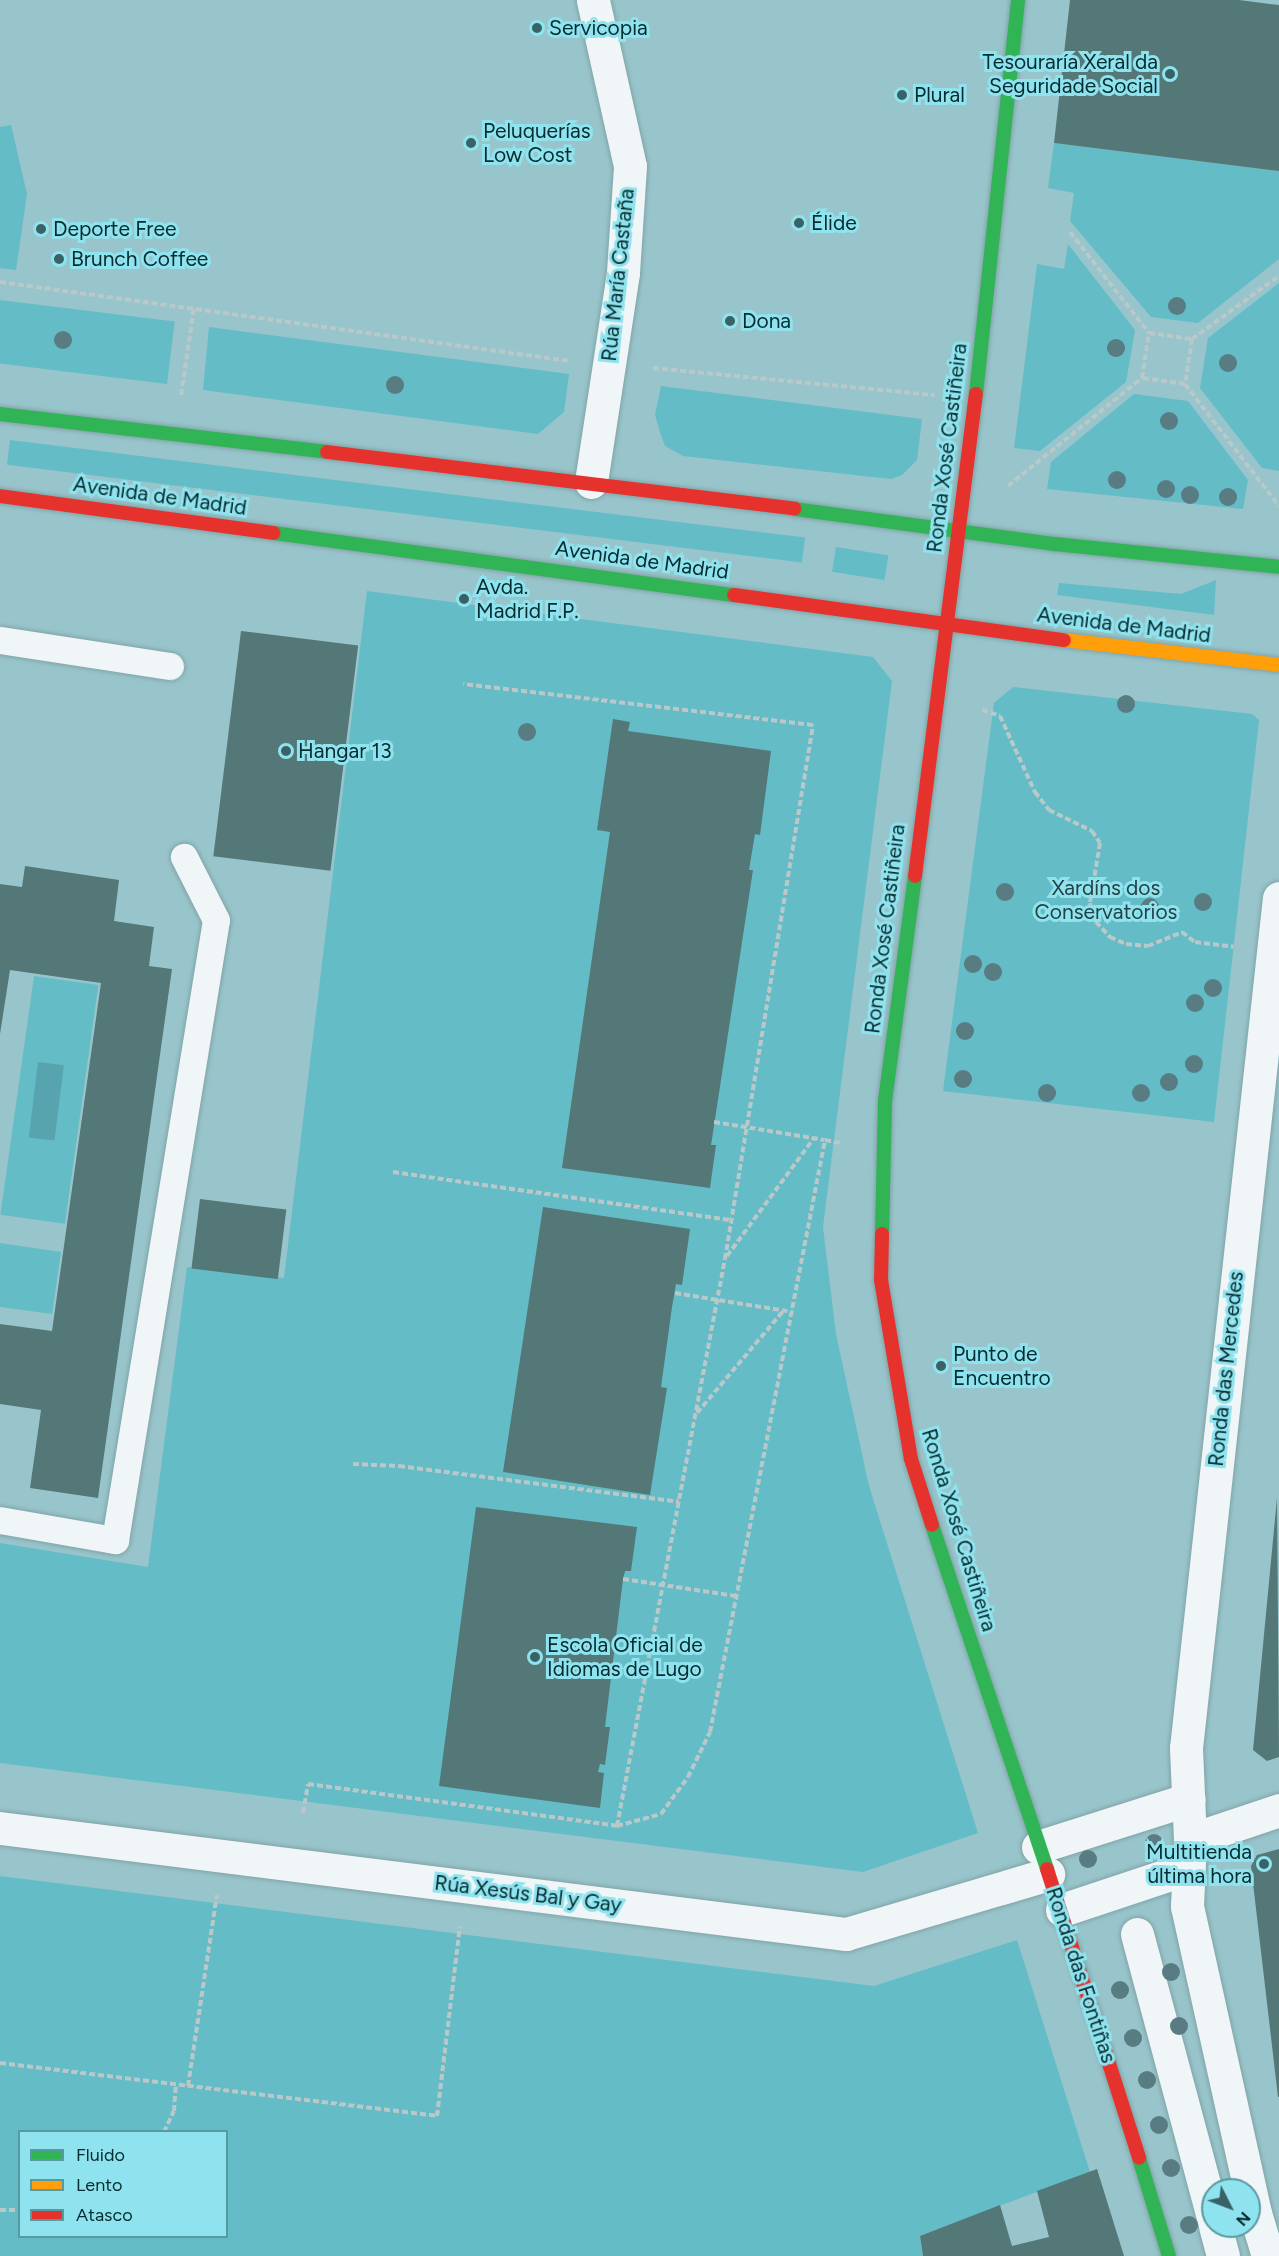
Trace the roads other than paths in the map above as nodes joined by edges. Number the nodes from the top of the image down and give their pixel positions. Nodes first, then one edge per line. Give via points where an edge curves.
1 (593, 0) edge
2 (1018, 0) edge
3 (0, 414) edge
4 (591, 482) junction
5 (0, 496) edge
6 (960, 530) junction
7 (1279, 567) edge
8 (946, 624) junction
9 (0, 640) edge
10 (1279, 665) edge
11 (170, 666) dead end
12 (184, 857) dead end
13 (1279, 898) edge
14 (0, 1520) edge
15 (1189, 1799) junction
16 (1279, 1810) edge
17 (0, 1828) edge
18 (1189, 1854) junction
19 (1043, 1860) junction
20 (1062, 1910) junction
21 (1137, 1934) dead end
22 (1202, 2178) edge
23 (1218, 2238) edge
24 (1169, 2256) edge
25 (1223, 2256) edge
26 (1268, 2256) edge

1 - 4 street, Rúa María Castaña via 630,166 623,272
2 - 6 street, Ronda Xosé Castiñeira
3 - 4 street
4 - 6 street
5 - 8 street, Avenida de Madrid
6 - 7 street via 1054,544
6 - 8 street, Ronda Xosé Castiñeira
8 - 10 street, Avenida de Madrid
8 - 19 street, Ronda Xosé Castiñeira via 885,1101 881,1280 911,1459
9 - 11 lane
12 - 14 lane via 216,920 115,1540
13 - 15 street, Ronda das Mercedes via 1186,1748
15 - 18 street, Ronda das Mercedes
15 - 19 street
16 - 18 street
17 - 19 street, Rúa Xesús Bal y Gay via 846,1934
18 - 20 street
18 - 26 street via 1187,1906 1255,2214
19 - 20 street, Ronda das Fontiñas
20 - 24 street, Ronda das Fontiñas
21 - 22 street
23 - 25 street

